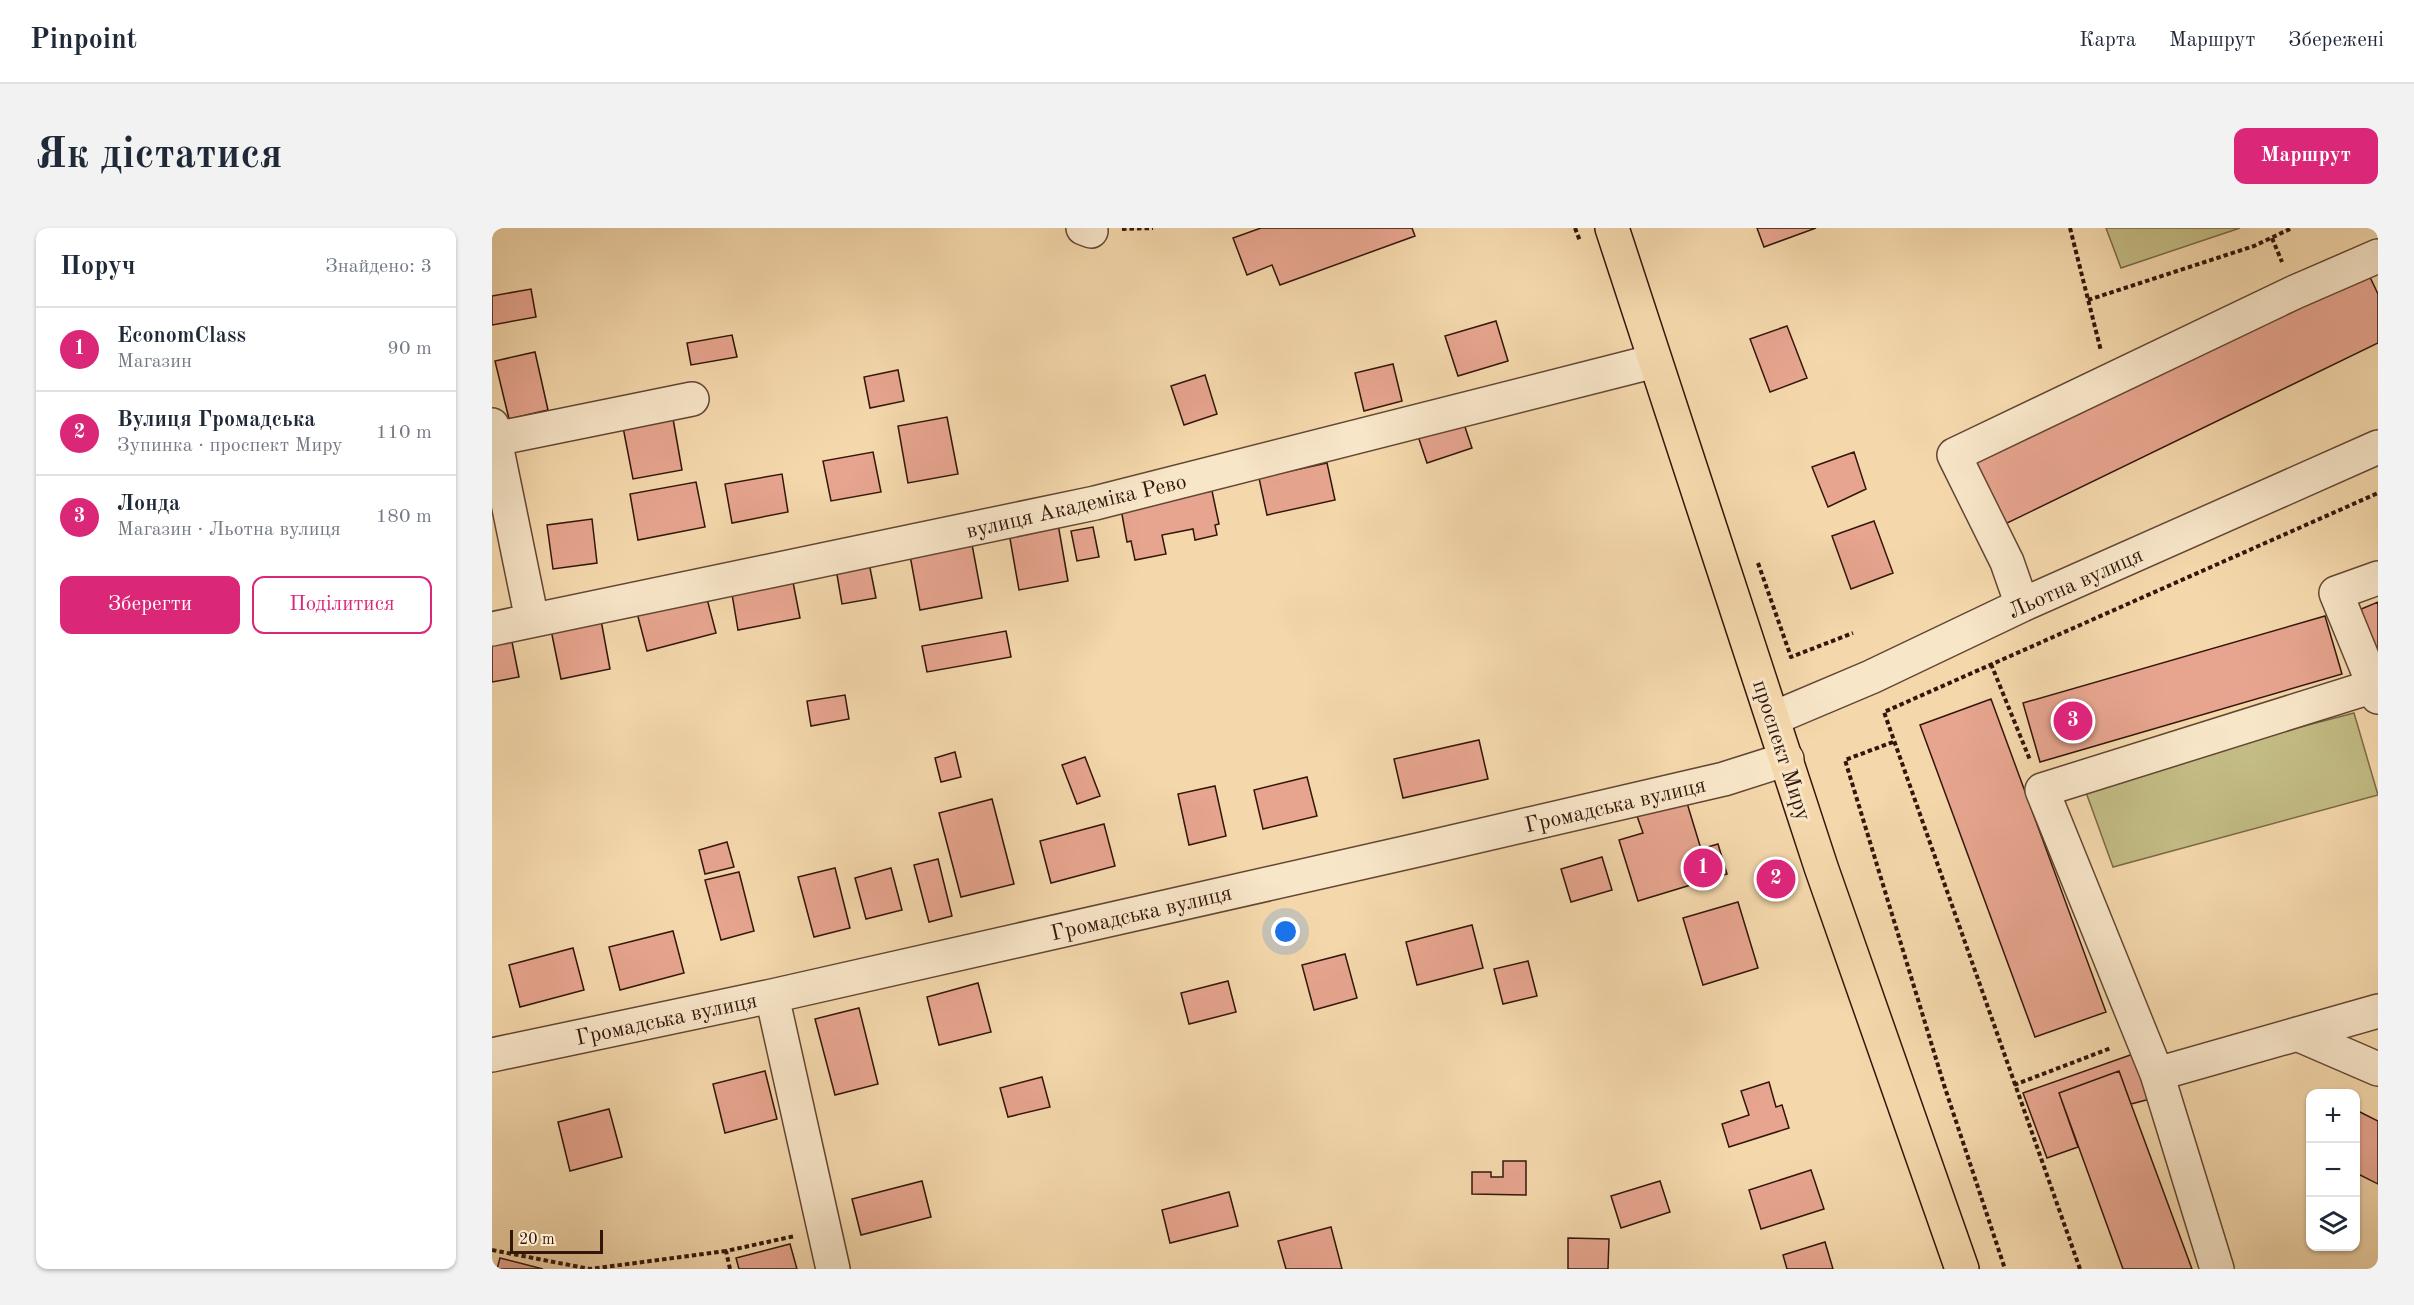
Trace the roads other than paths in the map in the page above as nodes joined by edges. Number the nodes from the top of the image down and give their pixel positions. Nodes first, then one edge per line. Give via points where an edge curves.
1 (1612, 228) edge
2 (2378, 256) edge
3 (1655, 361) junction
4 (692, 399) dead end
5 (493, 432) edge
6 (2378, 447) edge
7 (2378, 578) edge
8 (2022, 605) junction
9 (532, 620) junction
10 (492, 629) edge
11 (2376, 692) edge
12 (1774, 718) junction
13 (1787, 759) junction
14 (772, 996) junction
15 (2378, 1011) edge
16 (2297, 1034) junction
17 (492, 1055) edge
18 (2378, 1069) edge
19 (2157, 1074) junction
20 (833, 1269) edge
21 (1962, 1269) edge
22 (2217, 1269) edge

1 - 3 main road, проспект Миру
2 - 8 street via 1954,454 2007,562
3 - 9 street, вулиця Академіка Рево via 1095,503
3 - 12 main road, проспект Миру
4 - 5 street
5 - 9 street
6 - 8 street, Льотна вулиця
7 - 11 street via 2336,593
8 - 12 street, Льотна вулиця via 1880,673
9 - 10 street, вулиця Академіка Рево
11 - 19 street via 2042,790
12 - 13 main road, проспект Миру
13 - 14 street, Громадська вулиця via 1700,784
13 - 21 main road, проспект Миру
14 - 17 street, Громадська вулиця
14 - 20 street
15 - 16 street
16 - 18 street
16 - 19 street
19 - 22 street

